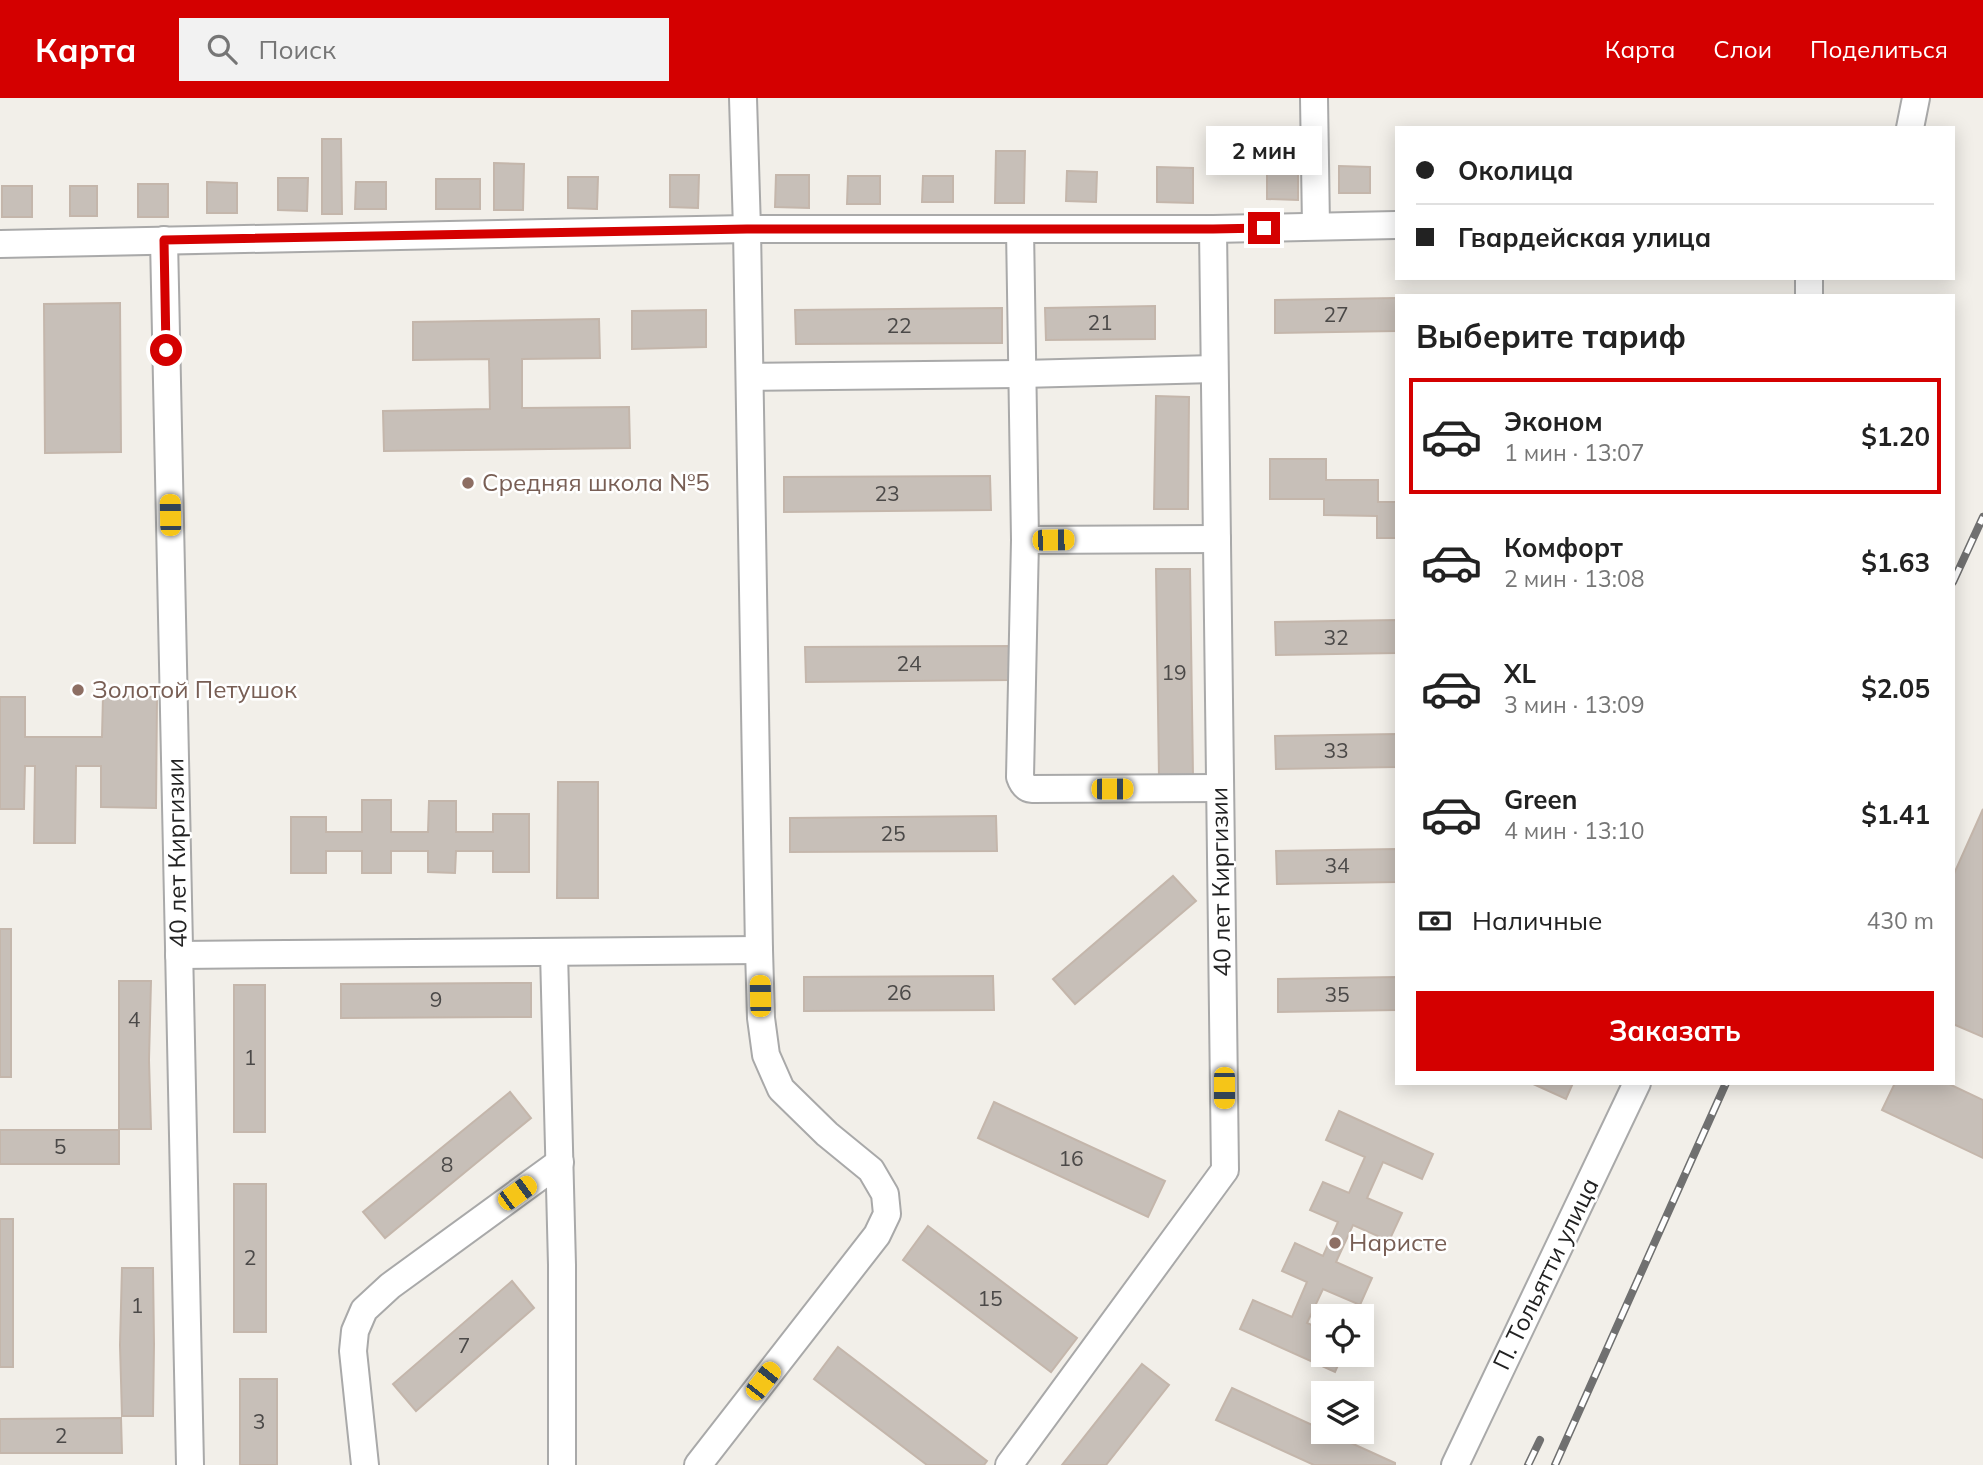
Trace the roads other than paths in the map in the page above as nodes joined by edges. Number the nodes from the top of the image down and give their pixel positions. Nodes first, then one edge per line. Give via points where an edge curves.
1 (743, 98) edge
2 (1314, 98) edge
3 (1916, 98) edge
4 (1910, 126) edge
5 (1395, 225) edge
6 (1316, 226) junction
7 (747, 229) junction
8 (1020, 229) junction
9 (1213, 229) junction
10 (164, 240) junction
11 (0, 244) edge
12 (1214, 369) junction
13 (1022, 374) junction
14 (750, 377) junction
15 (1217, 539) junction
16 (1025, 540) junction
17 (1220, 788) junction
18 (759, 950) junction
19 (554, 952) junction
20 (179, 955) junction
21 (1636, 1085) edge
22 (560, 1162) junction
23 (190, 1465) edge
24 (365, 1465) edge
25 (562, 1465) edge
26 (698, 1465) edge
27 (1009, 1465) edge
28 (1455, 1465) edge

1 - 7 street
2 - 6 street
3 - 4 street
5 - 6 street
6 - 9 street
7 - 8 street
7 - 10 street
7 - 14 street
8 - 9 street
8 - 13 street
9 - 12 street, 40 лет Киргизии
10 - 11 street
10 - 20 street, 40 лет Киргизии
12 - 13 street
12 - 15 street, 40 лет Киргизии
13 - 14 street
13 - 16 street
14 - 18 street
15 - 16 street
15 - 17 street, 40 лет Киргизии
16 - 17 street via 1020,777 1025,786
17 - 27 street, 40 лет Киргизии via 1224,1170
18 - 19 street
18 - 26 street via 766,1055 781,1089 871,1170 885,1194 887,1214 877,1235
19 - 20 street
19 - 22 street
20 - 23 street, 40 лет Киргизии
21 - 28 street, П. Тольятти улица
22 - 24 street via 364,1310 353,1351
22 - 25 street

